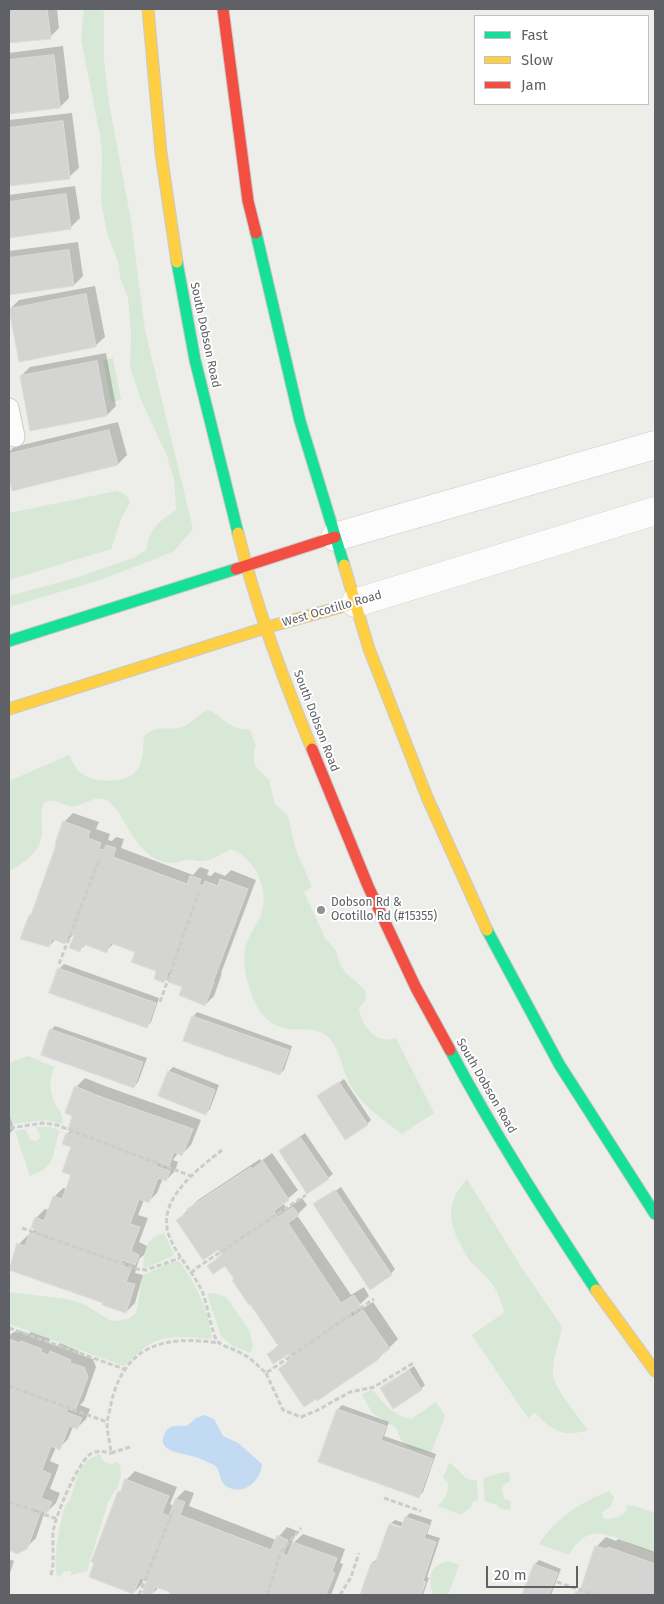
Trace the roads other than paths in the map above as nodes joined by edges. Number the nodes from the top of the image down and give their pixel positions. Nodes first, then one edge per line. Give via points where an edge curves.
1 (148, 9) edge
2 (223, 9) edge
3 (9, 408) edge
4 (15, 437) dead end
5 (655, 445) edge
6 (655, 511) edge
7 (335, 537) junction
8 (246, 565) junction
9 (355, 603) junction
10 (268, 627) junction
11 (9, 641) edge
12 (9, 709) edge
13 (655, 1214) edge
14 (655, 1371) edge

1 - 8 main road, South Dobson Road via 161,153 175,254 195,360
2 - 7 main road via 248,201 300,422
3 - 4 lane
5 - 7 street
6 - 9 street, West Ocotillo Road
7 - 8 main road
7 - 9 main road
8 - 10 main road, South Dobson Road
8 - 11 main road
9 - 10 main road, West Ocotillo Road
9 - 13 main road via 369,649 427,797 479,915 559,1064
10 - 12 main road, West Ocotillo Road
10 - 14 main road, South Dobson Road via 285,683 332,802 373,899 416,988 532,1194

